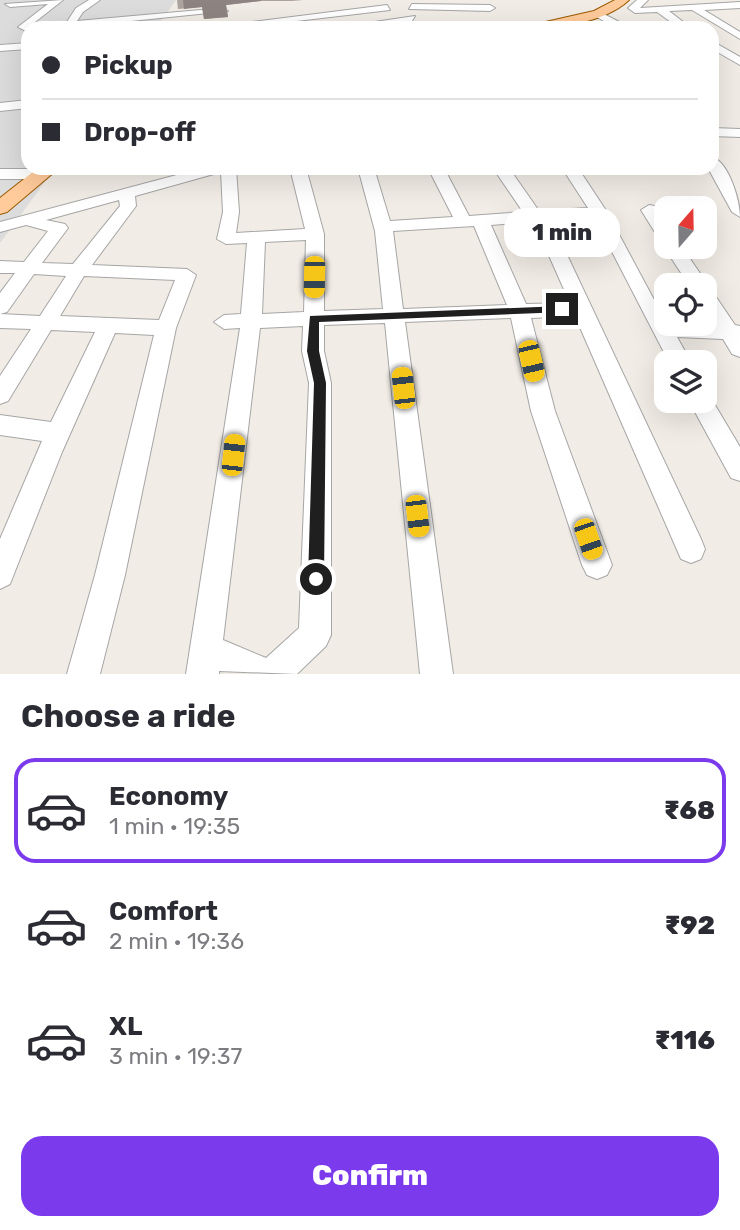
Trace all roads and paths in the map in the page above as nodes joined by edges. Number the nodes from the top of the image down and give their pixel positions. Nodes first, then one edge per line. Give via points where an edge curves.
1 (203, 0) edge
2 (623, 0) edge
3 (643, 0) edge
4 (340, 2) dead end
5 (155, 3) dead end
6 (326, 4) junction
7 (491, 4) edge
8 (10, 5) edge
9 (101, 5) edge
10 (740, 5) edge
11 (727, 6) junction
12 (693, 7) junction
13 (387, 8) dead end
14 (412, 9) edge
15 (659, 9) junction
16 (223, 11) junction
17 (341, 13) junction
18 (740, 13) edge
19 (598, 14) junction
20 (238, 16) junction
21 (154, 17) junction
22 (488, 20) dead end
23 (31, 21) edge
24 (73, 21) edge
25 (116, 21) edge
26 (248, 21) edge
27 (289, 21) edge
28 (350, 21) edge
29 (375, 21) edge
30 (577, 21) edge
31 (610, 21) edge
32 (676, 21) edge
33 (716, 21) edge
34 (719, 23) edge
35 (740, 36) edge
36 (21, 37) edge
37 (719, 48) edge
38 (5, 50) edge
39 (740, 62) edge
40 (21, 105) edge
41 (0, 107) edge
42 (719, 132) edge
43 (740, 133) edge
44 (21, 173) edge
45 (0, 174) edge
46 (719, 174) edge
47 (40, 175) edge
48 (166, 175) edge
49 (197, 175) edge
50 (228, 175) edge
51 (300, 175) edge
52 (368, 175) edge
53 (441, 175) edge
54 (506, 175) edge
55 (575, 175) edge
56 (178, 181) junction
57 (9, 194) edge
58 (127, 194) junction
59 (0, 208) edge
60 (649, 211) dead end
61 (599, 212) junction
62 (740, 212) edge
63 (533, 215) junction
64 (654, 218) edge
65 (471, 220) junction
66 (23, 221) junction
67 (0, 227) edge
68 (383, 228) junction
69 (315, 234) junction
70 (256, 237) junction
71 (0, 267) edge
72 (28, 269) junction
73 (78, 271) junction
74 (0, 307) edge
75 (583, 309) junction
76 (519, 311) junction
77 (717, 312) edge
78 (396, 316) junction
79 (654, 316) edge
80 (313, 318) junction
81 (0, 321) edge
82 (251, 321) junction
83 (224, 322) dead end
84 (45, 323) junction
85 (108, 326) junction
86 (166, 328) junction
87 (717, 336) edge
88 (736, 338) edge
89 (0, 395) edge
90 (708, 413) edge
91 (0, 425) edge
92 (57, 433) junction
93 (740, 470) edge
94 (691, 549) dead end
95 (597, 565) dead end
96 (0, 574) edge
97 (204, 661) edge
98 (83, 674) edge
99 (263, 674) edge
100 (273, 674) edge
101 (436, 674) edge

1 - 16 street
2 - 19 main road
3 - 15 street via 633,8
4 - 6 street
5 - 21 street
6 - 17 street
6 - 20 street
7 - 14 street via 453,12
7 - 22 street
8 - 23 street via 59,1
9 - 24 street via 79,10
10 - 11 street
11 - 12 street
11 - 18 street
12 - 15 street
12 - 33 street
13 - 17 street
14 - 29 street
15 - 32 street
16 - 20 street
16 - 21 street
17 - 27 street
17 - 28 street
19 - 30 main road
19 - 31 street
20 - 26 street
21 - 25 street
34 - 35 street
36 - 38 street
37 - 39 street
40 - 41 street
42 - 43 street
44 - 45 street
46 - 62 street
47 - 57 main road
48 - 56 street
49 - 56 street
50 - 70 street via 231,212 226,239
51 - 69 street
52 - 68 street
53 - 65 street
54 - 63 street
55 - 61 street
56 - 58 street
57 - 59 main road
58 - 66 street
58 - 73 street via 128,206
60 - 64 street
61 - 63 street
61 - 79 street
63 - 65 street
63 - 75 street via 551,240
65 - 68 street
65 - 76 street
66 - 67 street
66 - 72 street via 59,228
68 - 78 street
69 - 70 street
69 - 80 street
70 - 82 street
71 - 72 street
72 - 73 street
72 - 74 street
73 - 84 street
73 - 86 street via 187,275
75 - 76 street
75 - 94 street
76 - 78 street
76 - 95 street via 543,411
77 - 88 street
78 - 80 street
78 - 101 street
80 - 82 street
80 - 100 street via 313,351 320,383 314,635
81 - 84 street
82 - 83 street
82 - 97 street
84 - 85 street
84 - 89 street
85 - 86 street
85 - 92 street
86 - 98 street
87 - 88 street
90 - 93 street
91 - 92 street
92 - 96 street
97 - 99 street

